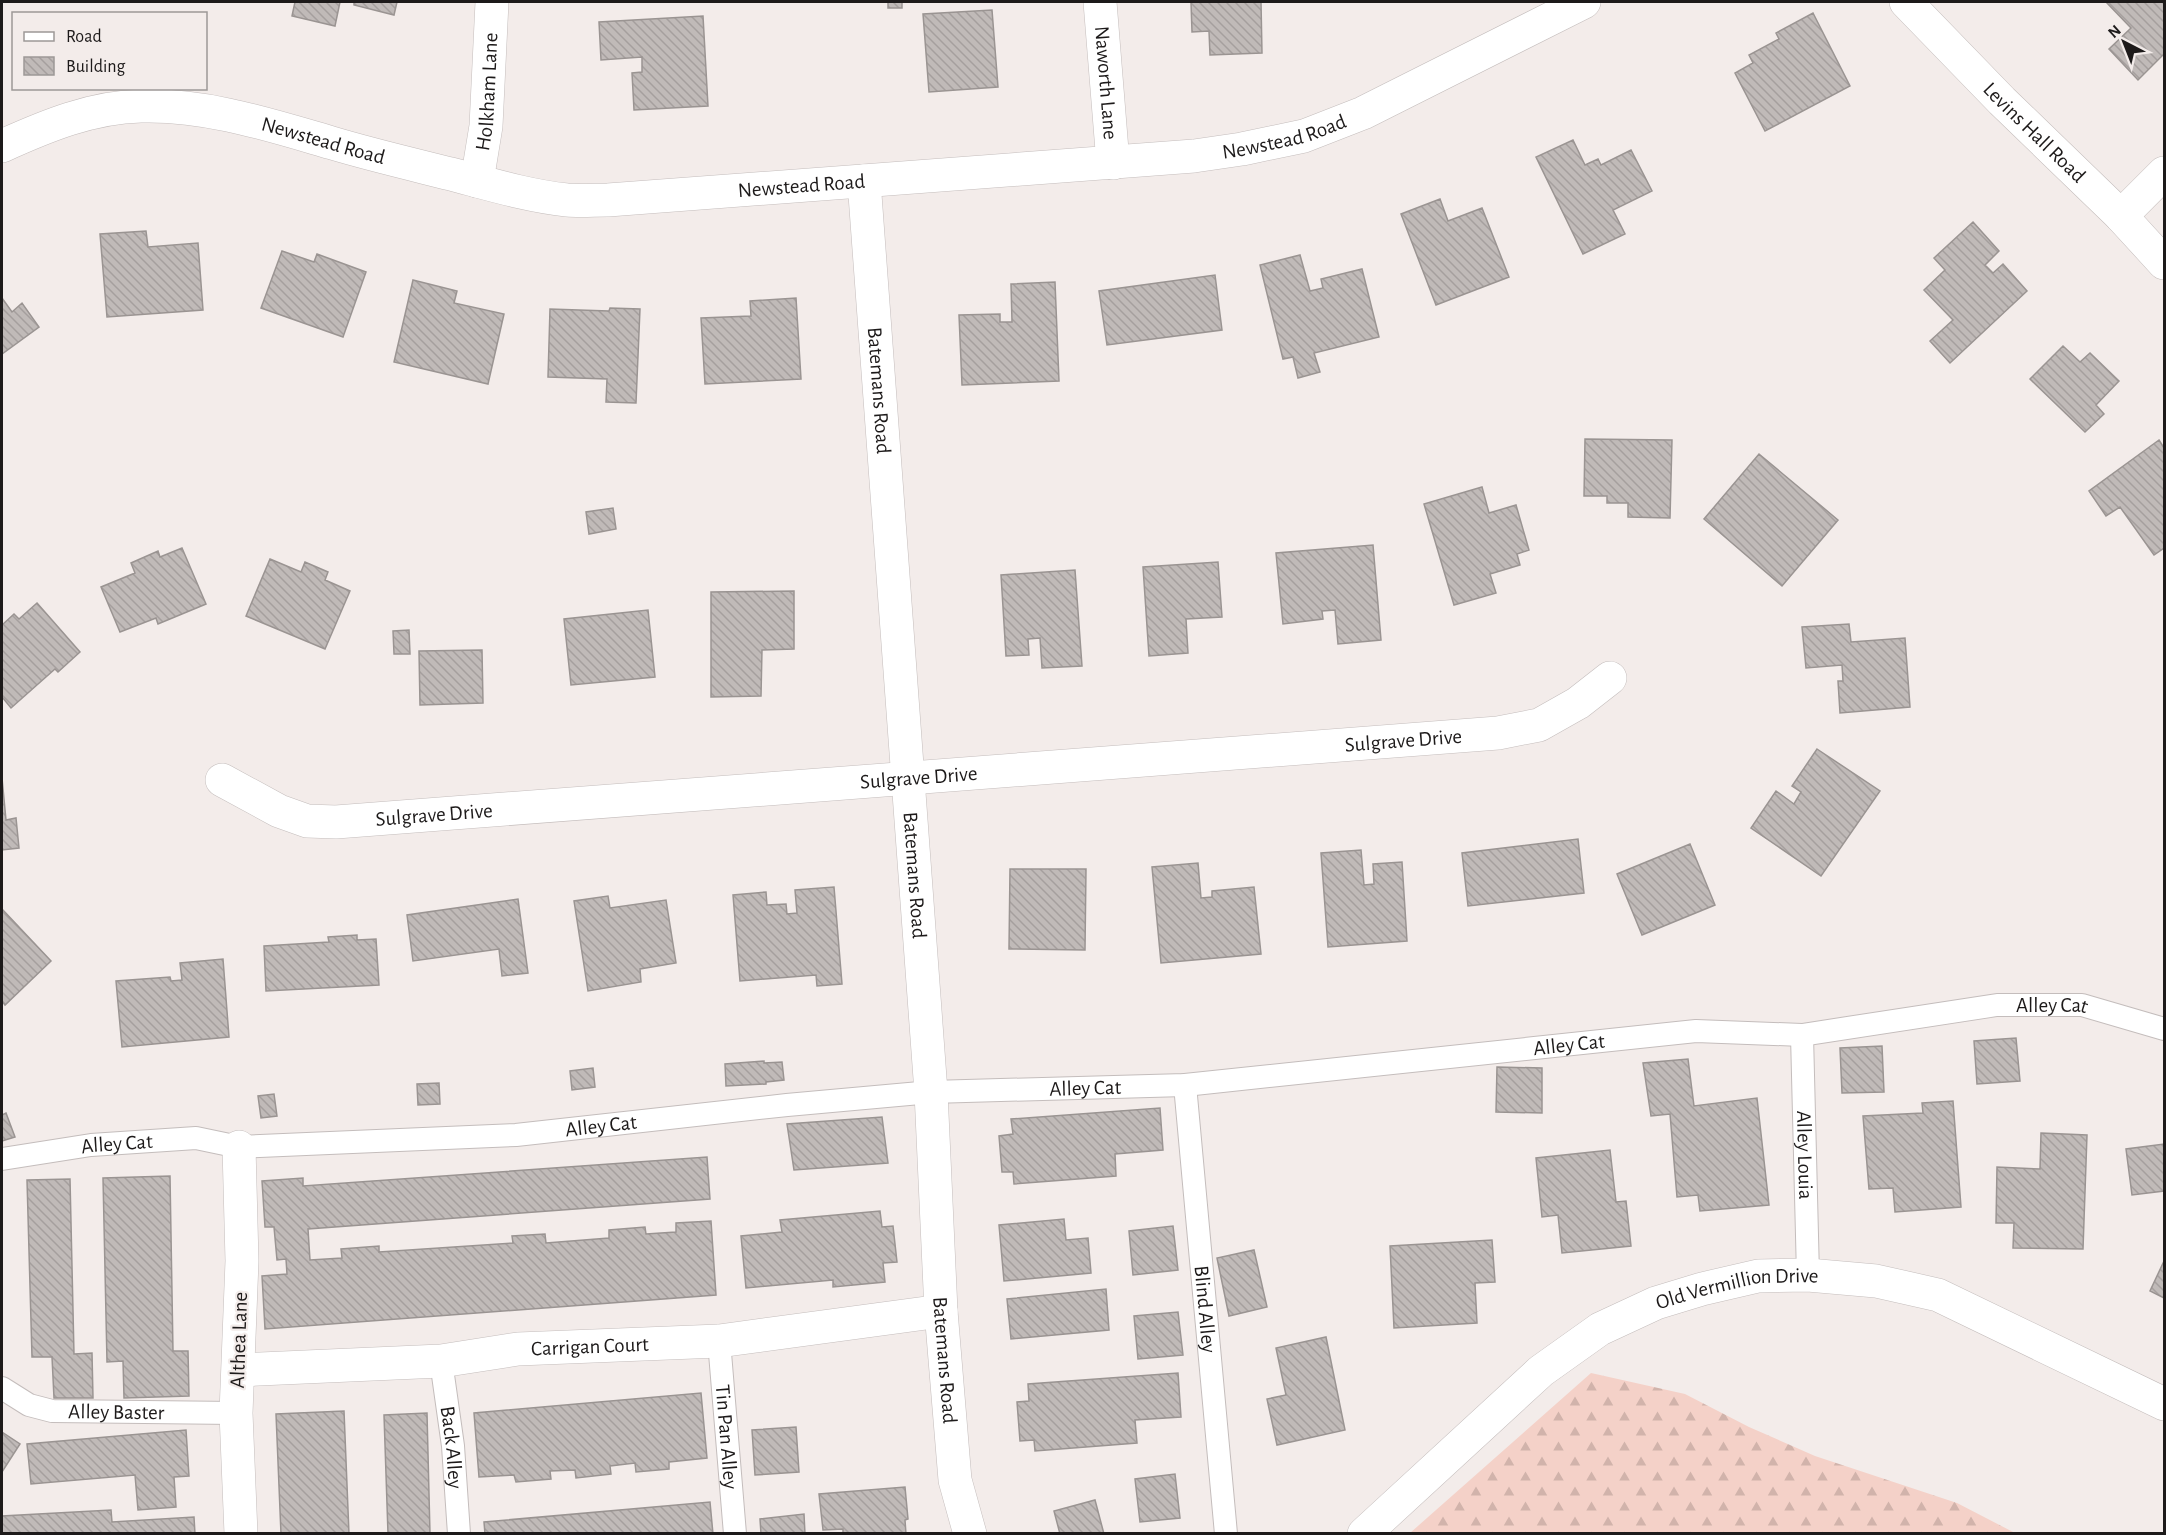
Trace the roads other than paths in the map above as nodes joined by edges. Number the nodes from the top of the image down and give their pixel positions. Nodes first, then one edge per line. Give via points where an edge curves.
1 (492, 2) edge
2 (1100, 2) edge
3 (1584, 2) edge
4 (1906, 2) edge
5 (2, 146) edge
6 (1113, 163) junction
7 (2164, 173) edge
8 (477, 181) junction
9 (864, 181) junction
10 (2121, 216) junction
11 (2164, 263) edge
12 (1610, 678) dead end
13 (909, 779) junction
14 (222, 780) dead end
15 (2164, 1029) edge
16 (1802, 1035) junction
17 (1185, 1084) junction
18 (931, 1092) junction
19 (240, 1147) junction
20 (2, 1159) edge
21 (1808, 1275) junction
22 (941, 1311) junction
23 (719, 1341) junction
24 (441, 1361) junction
25 (239, 1370) junction
26 (2, 1388) edge
27 (2164, 1404) edge
28 (236, 1413) junction
29 (241, 1533) edge
30 (459, 1533) edge
31 (735, 1533) edge
32 (970, 1533) edge
33 (1226, 1533) edge
34 (1364, 1533) edge

1 - 8 street, Holkham Lane via 486,126
2 - 6 street, Naworth Lane
3 - 6 street, Newstead Road via 1364,113 1304,136 1213,153
4 - 10 street, Levins Hall Road
5 - 8 street, Newstead Road via 47,125 104,110 141,106 202,109
6 - 9 street, Newstead Road
7 - 10 street
8 - 9 street, Newstead Road via 567,200
9 - 13 street, Batemans Road
10 - 11 street, Levins Hall Road
12 - 13 street, Sulgrave Drive via 1578,703 1539,725 1498,733
13 - 14 street, Sulgrave Drive via 336,822 308,820 279,811
13 - 18 street, Batemans Road
15 - 16 lane, Alley Cat via 2082,1005 1997,1005
16 - 17 lane, Alley Cat via 1696,1031
16 - 21 lane, Alley Louia
17 - 18 lane, Alley Cat
17 - 33 lane, Blind Alley
18 - 19 lane, Alley Cat via 516,1135
18 - 22 street, Batemans Road
19 - 20 lane, Alley Cat via 196,1138 91,1145
19 - 25 street, Althea Lane
21 - 27 street, Old Vermillion Drive via 1876,1281 1938,1295
21 - 34 street, Old Vermillion Drive via 1758,1276 1702,1289 1656,1303 1600,1329 1541,1371
22 - 23 street, Carrigan Court
22 - 32 street, Batemans Road via 955,1480
23 - 24 street, Carrigan Court via 518,1349
23 - 31 lane, Tin Pan Alley
24 - 25 street, Carrigan Court
24 - 30 lane, Back Alley via 453,1446
25 - 28 street, Althea Lane
26 - 28 lane, Alley Baster via 29,1405 52,1411
28 - 29 street, Althea Lane

